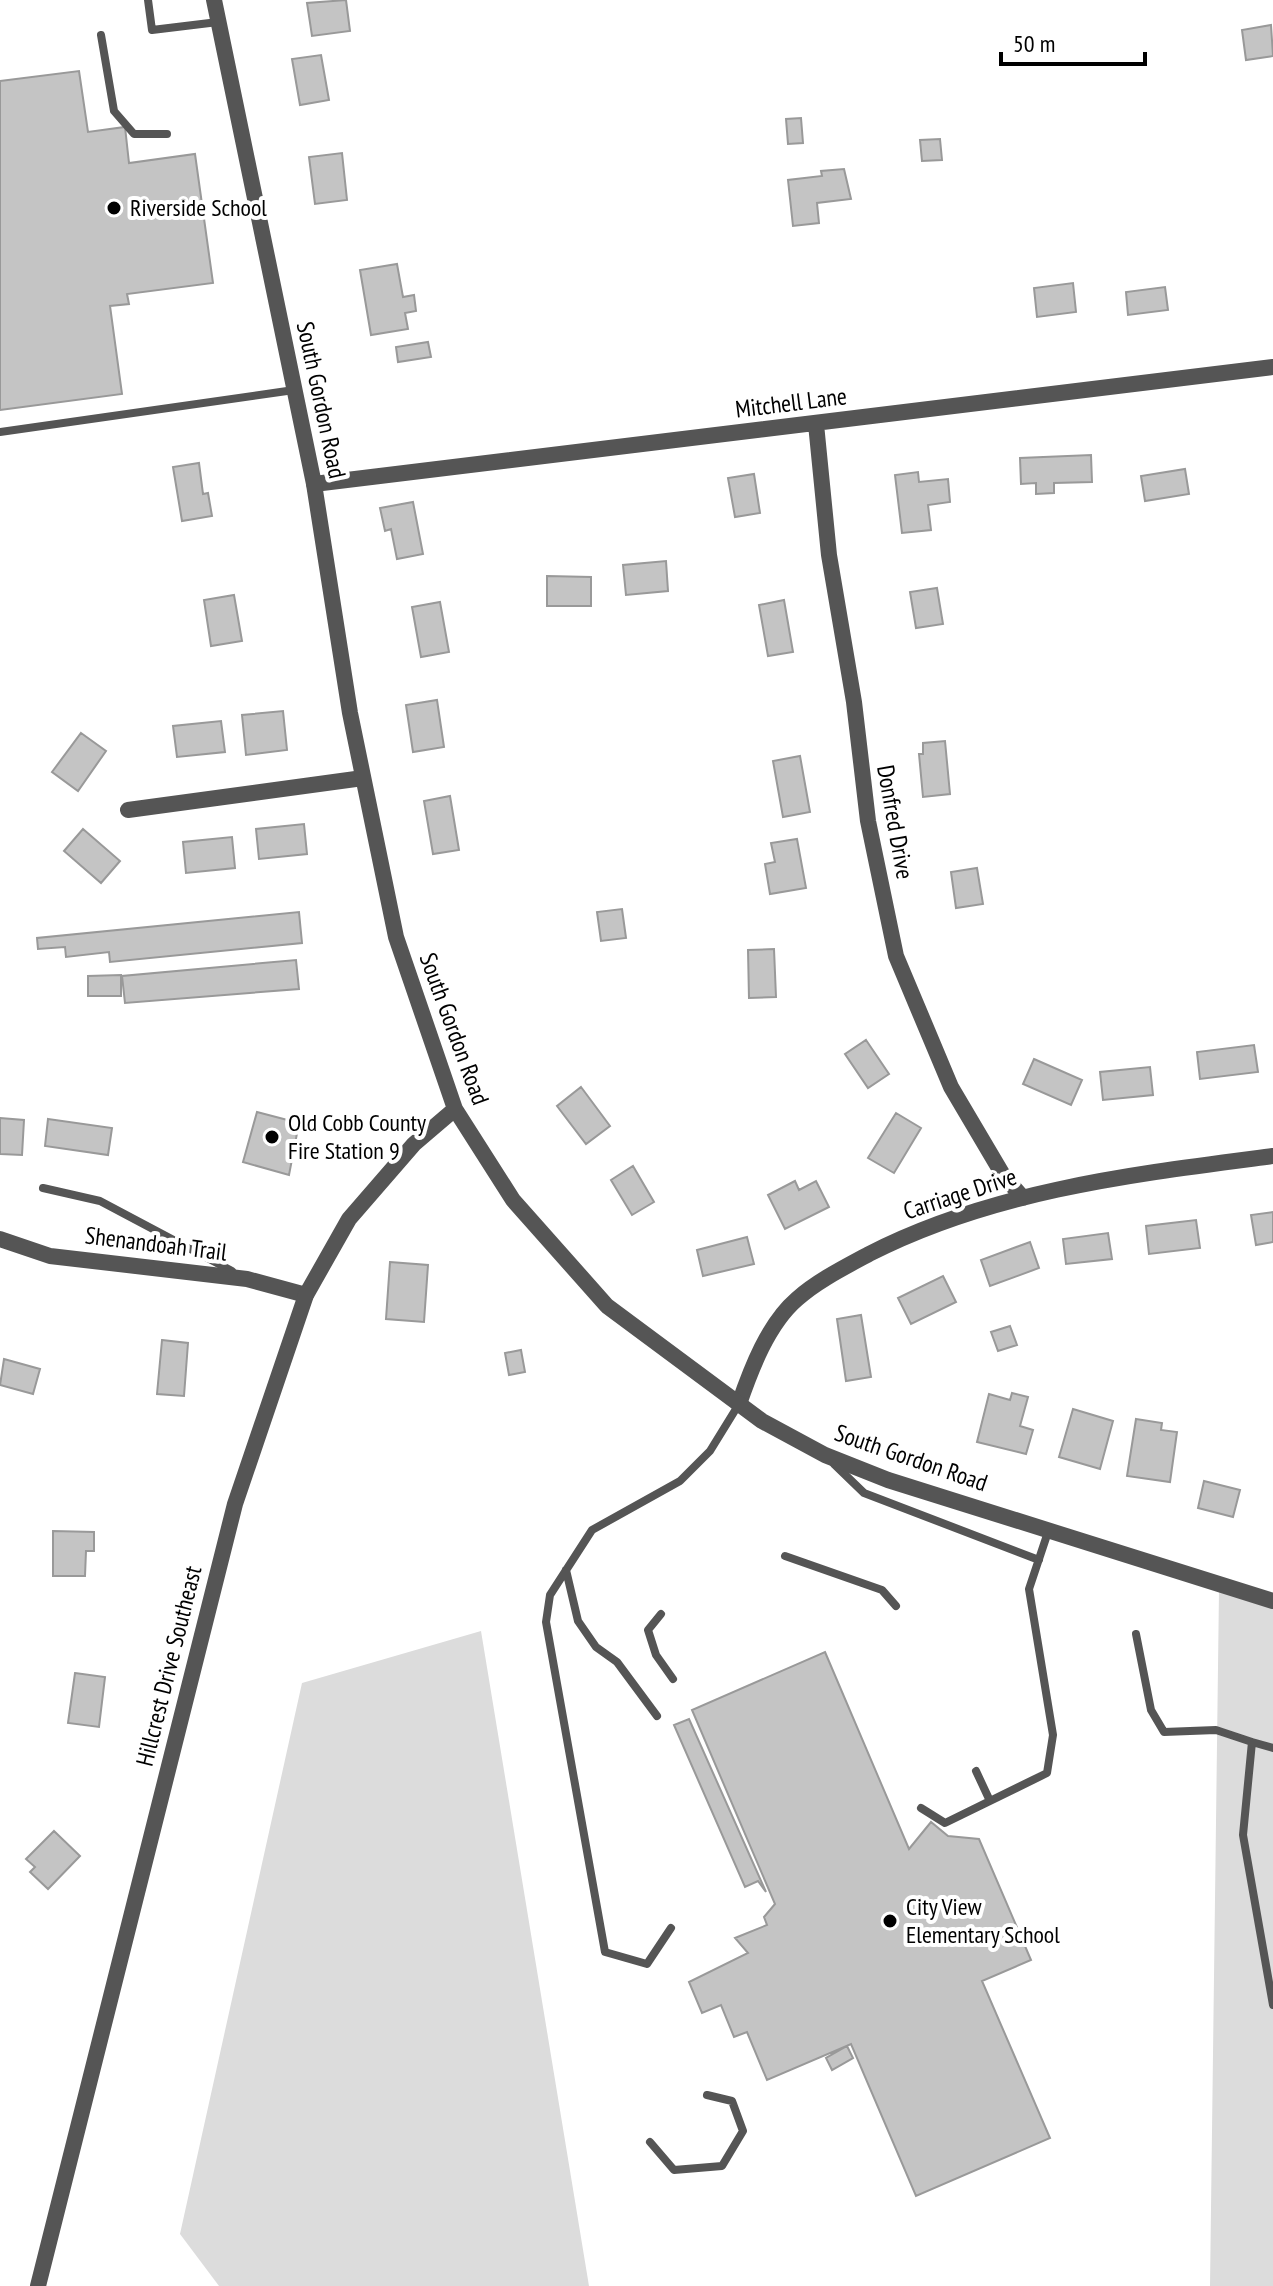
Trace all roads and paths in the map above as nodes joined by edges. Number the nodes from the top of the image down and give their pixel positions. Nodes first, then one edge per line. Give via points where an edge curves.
1 (148, 0) edge
2 (214, 0) edge
3 (218, 22) junction
4 (101, 35) dead end
5 (167, 134) dead end
6 (1273, 367) edge
7 (295, 390) junction
8 (816, 424) junction
9 (0, 432) edge
10 (314, 484) junction
11 (363, 778) junction
12 (128, 810) dead end
13 (455, 1109) junction
14 (1273, 1156) edge
15 (43, 1188) dead end
16 (1023, 1198) junction
17 (0, 1239) edge
18 (247, 1279) junction
19 (306, 1295) junction
20 (739, 1404) junction
21 (825, 1455) junction
22 (1049, 1529) junction
23 (785, 1556) dead end
24 (1039, 1560) junction
25 (566, 1570) junction
26 (1273, 1601) edge
27 (896, 1606) dead end
28 (661, 1614) dead end
29 (1136, 1634) dead end
30 (673, 1679) dead end
31 (657, 1716) dead end
32 (1252, 1742) junction
33 (1273, 1748) edge
34 (976, 1771) dead end
35 (990, 1801) junction
36 (921, 1808) dead end
37 (671, 1928) dead end
38 (1273, 2005) edge
39 (707, 2095) dead end
40 (650, 2142) dead end
41 (38, 2286) edge

1 - 3 lane via 152,30
2 - 3 street, South Gordon Road
3 - 7 street, South Gordon Road
4 - 5 lane via 114,111 134,134
6 - 8 street, Mitchell Lane
7 - 9 lane
7 - 10 street, South Gordon Road
8 - 10 street, Mitchell Lane
8 - 16 street, Donfred Drive via 829,555 868,821 896,956 951,1087 1003,1175
10 - 11 street, South Gordon Road
11 - 12 street
11 - 13 street, South Gordon Road via 396,937
13 - 19 street, Hillcrest Drive Southeast via 414,1144 349,1219
13 - 20 street, South Gordon Road via 513,1200 607,1306
14 - 16 street, Carriage Drive via 1080,1184
15 - 18 lane via 100,1201
16 - 20 street, Carriage Drive via 907,1235 797,1298 764,1345
17 - 18 street, Shenandoah Trail via 50,1256
18 - 19 street, Shenandoah Trail
19 - 41 street, Hillcrest Drive Southeast via 235,1504
20 - 21 street, South Gordon Road
20 - 25 lane via 710,1451 680,1481 592,1530
21 - 22 street, South Gordon Road
21 - 24 lane via 864,1493
22 - 24 lane
22 - 26 street, South Gordon Road
23 - 27 lane via 882,1590
24 - 35 lane via 1029,1589 1053,1735 1047,1773
25 - 31 lane via 578,1621
25 - 37 lane via 550,1595 546,1622 605,1952 647,1964
28 - 30 lane via 648,1630 656,1655
29 - 32 lane via 1151,1710 1164,1732 1216,1730
32 - 33 lane
32 - 38 lane via 1243,1835
34 - 35 lane
35 - 36 lane via 945,1823
39 - 40 lane via 732,2101 743,2131 722,2166 674,2170

